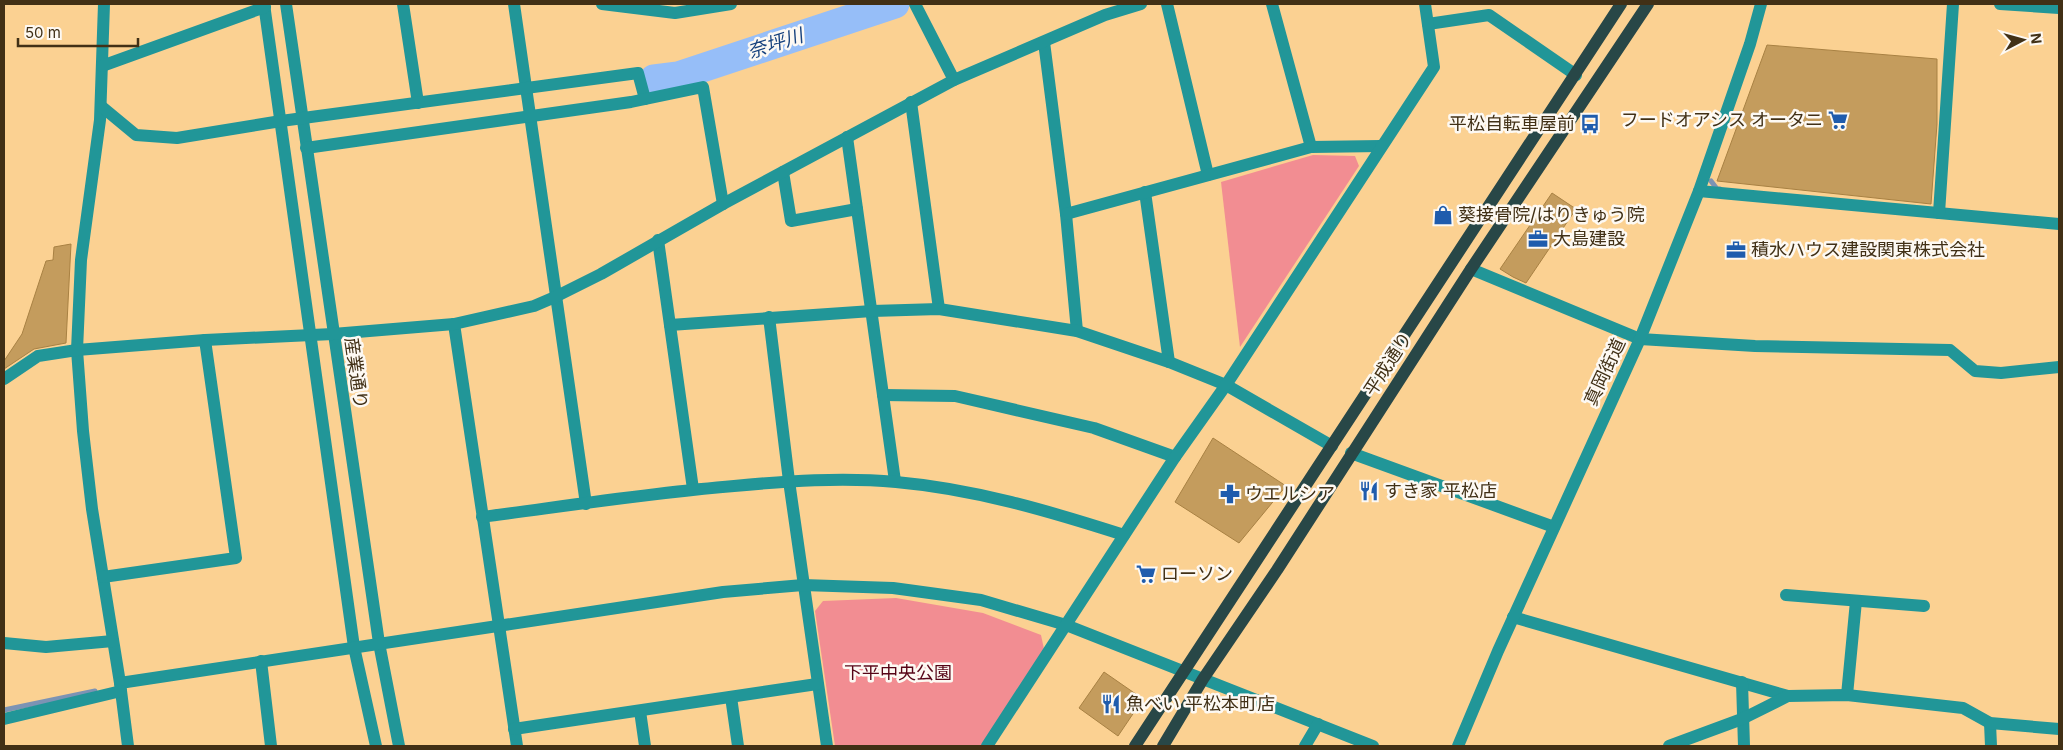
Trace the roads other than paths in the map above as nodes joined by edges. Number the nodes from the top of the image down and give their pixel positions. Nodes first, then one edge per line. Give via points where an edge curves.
1 (104, 4) edge
2 (286, 4) edge
3 (404, 4) edge
4 (514, 4) edge
5 (602, 4) edge
6 (731, 4) edge
7 (1141, 4) edge
8 (1167, 4) edge
9 (1272, 4) edge
10 (1425, 4) edge
11 (1621, 4) edge
12 (1648, 4) edge
13 (1761, 4) edge
14 (1953, 4) edge
15 (2000, 4) edge
16 (264, 6) edge
17 (916, 6) edge
18 (2059, 8) edge
19 (1103, 9) edge
20 (1428, 24) junction
21 (1044, 42) junction
22 (102, 66) junction
23 (1576, 75) junction
24 (954, 80) junction
25 (526, 90) junction
26 (645, 99) junction
27 (911, 102) junction
28 (418, 103) junction
29 (101, 106) junction
30 (530, 116) junction
31 (302, 118) junction
32 (281, 121) junction
33 (847, 137) junction
34 (1381, 146) junction
35 (1311, 147) junction
36 (306, 148) junction
37 (783, 172) junction
38 (1208, 175) junction
39 (1698, 191) junction
40 (1145, 192) junction
41 (723, 204) junction
42 (857, 209) junction
43 (1939, 213) junction
44 (1066, 214) junction
45 (2059, 224) edge
46 (658, 240) junction
47 (1471, 269) junction
48 (555, 297) junction
49 (939, 309) junction
50 (872, 310) junction
51 (769, 318) junction
52 (454, 324) junction
53 (670, 325) junction
54 (1077, 331) junction
55 (333, 334) junction
56 (312, 335) junction
57 (1640, 339) junction
58 (206, 340) junction
59 (77, 350) junction
60 (1169, 362) junction
61 (2059, 367) edge
62 (4, 379) edge
63 (1226, 385) junction
64 (883, 395) junction
65 (1332, 446) junction
66 (1350, 453) junction
67 (1176, 457) junction
68 (788, 481) junction
69 (895, 482) junction
70 (693, 489) junction
71 (586, 504) junction
72 (482, 517) junction
73 (1554, 527) junction
74 (1124, 535) junction
75 (103, 577) junction
76 (803, 585) junction
77 (1786, 596) dead end
78 (1856, 601) junction
79 (1924, 606) dead end
80 (1513, 617) junction
81 (498, 625) junction
82 (1066, 625) junction
83 (113, 642) junction
84 (4, 643) edge
85 (379, 643) junction
86 (354, 647) junction
87 (260, 661) junction
88 (1184, 672) junction
89 (1203, 679) junction
90 (1742, 682) junction
91 (817, 684) junction
92 (120, 687) junction
93 (1788, 696) junction
94 (1847, 696) junction
95 (731, 697) junction
96 (640, 711) junction
97 (4, 719) edge
98 (1742, 719) junction
99 (1990, 722) junction
100 (1318, 724) junction
101 (514, 729) junction
102 (2059, 729) edge
103 (128, 746) edge
104 (271, 746) edge
105 (376, 746) edge
106 (399, 746) edge
107 (517, 746) edge
108 (645, 746) edge
109 (738, 746) edge
110 (827, 746) edge
111 (987, 746) edge
112 (1135, 746) edge
113 (1163, 746) edge
114 (1305, 746) edge
115 (1373, 746) edge
116 (1458, 746) edge
117 (1669, 746) edge
118 (1744, 746) edge
119 (1991, 746) edge

1 - 22 street
2 - 31 street, 産業通り
3 - 28 street
4 - 25 street
5 - 6 street via 675,13
7 - 19 street
8 - 38 street
9 - 35 street
10 - 20 street
11 - 23 main road, 平成通り
12 - 47 main road, 平成通り
13 - 39 street, 真岡街道
14 - 43 street
15 - 18 street
16 - 22 street
16 - 32 street
17 - 24 street
19 - 21 street
20 - 23 street via 1489,15
20 - 34 street via 1434,67
21 - 24 street
21 - 44 street
22 - 29 street
23 - 65 main road, 平成通り
24 - 27 street
25 - 26 street via 638,73
25 - 28 street
25 - 30 street
26 - 30 street
26 - 41 street via 702,87
27 - 33 street
27 - 49 street
28 - 31 street
29 - 32 street via 136,135 177,138
29 - 59 street via 81,260
30 - 36 street
30 - 48 street
31 - 32 street
31 - 36 street, 産業通り
32 - 56 street
33 - 37 street
33 - 42 street
34 - 35 street
34 - 63 street
35 - 38 street
36 - 55 street, 産業通り
37 - 41 street
37 - 42 street via 791,221
38 - 40 street
39 - 43 street
39 - 57 street, 真岡街道
40 - 44 street
40 - 60 street
41 - 46 street
42 - 50 street
43 - 45 street
44 - 54 street
46 - 48 street
46 - 53 street
47 - 57 street
47 - 66 main road, 平成通り
48 - 52 street via 534,306
48 - 71 street
49 - 50 street
49 - 54 street
50 - 51 street
50 - 64 street
51 - 53 street
51 - 68 street
52 - 55 street
52 - 72 street
53 - 70 street
54 - 60 street
55 - 56 street
55 - 85 street, 産業通り
56 - 58 street
56 - 86 street
57 - 61 street via 1755,346 1950,350 1975,371 2001,374
57 - 73 street, 真岡街道
58 - 59 street
58 - 75 street via 236,558
59 - 62 street via 38,356
59 - 75 street via 83,430
60 - 63 street
63 - 65 street
63 - 67 street
64 - 67 street via 955,396 1094,428
64 - 69 street
65 - 88 main road, 平成通り
66 - 73 street
66 - 89 main road, 平成通り
67 - 74 street
68 - 69 street
68 - 70 street
68 - 76 street
69 - 74 street via 969,491 1057,513
70 - 71 street
71 - 72 street
72 - 81 street
73 - 80 street, 真岡街道
74 - 82 street
75 - 83 street
76 - 81 street via 723,592
76 - 82 street via 893,588 981,600
76 - 91 street
77 - 78 street
78 - 79 street
78 - 94 street
80 - 90 street
80 - 116 street, 真岡街道
81 - 85 street
81 - 101 street
82 - 88 street
82 - 111 street
83 - 84 street via 46,647
83 - 92 street
85 - 86 street
85 - 106 street, 産業通り
86 - 87 street
86 - 105 street
87 - 92 street
87 - 104 street
88 - 89 street
88 - 112 main road, 平成通り
89 - 100 street
89 - 113 main road, 平成通り
90 - 93 street
90 - 98 street
91 - 95 street
91 - 110 street
92 - 97 street
92 - 103 street
93 - 94 street
93 - 98 street
94 - 99 street via 1963,708
95 - 96 street
95 - 109 street
96 - 101 street
96 - 108 street
98 - 117 street
98 - 118 street
99 - 102 street
99 - 119 street
100 - 114 street
100 - 115 street
101 - 107 street

